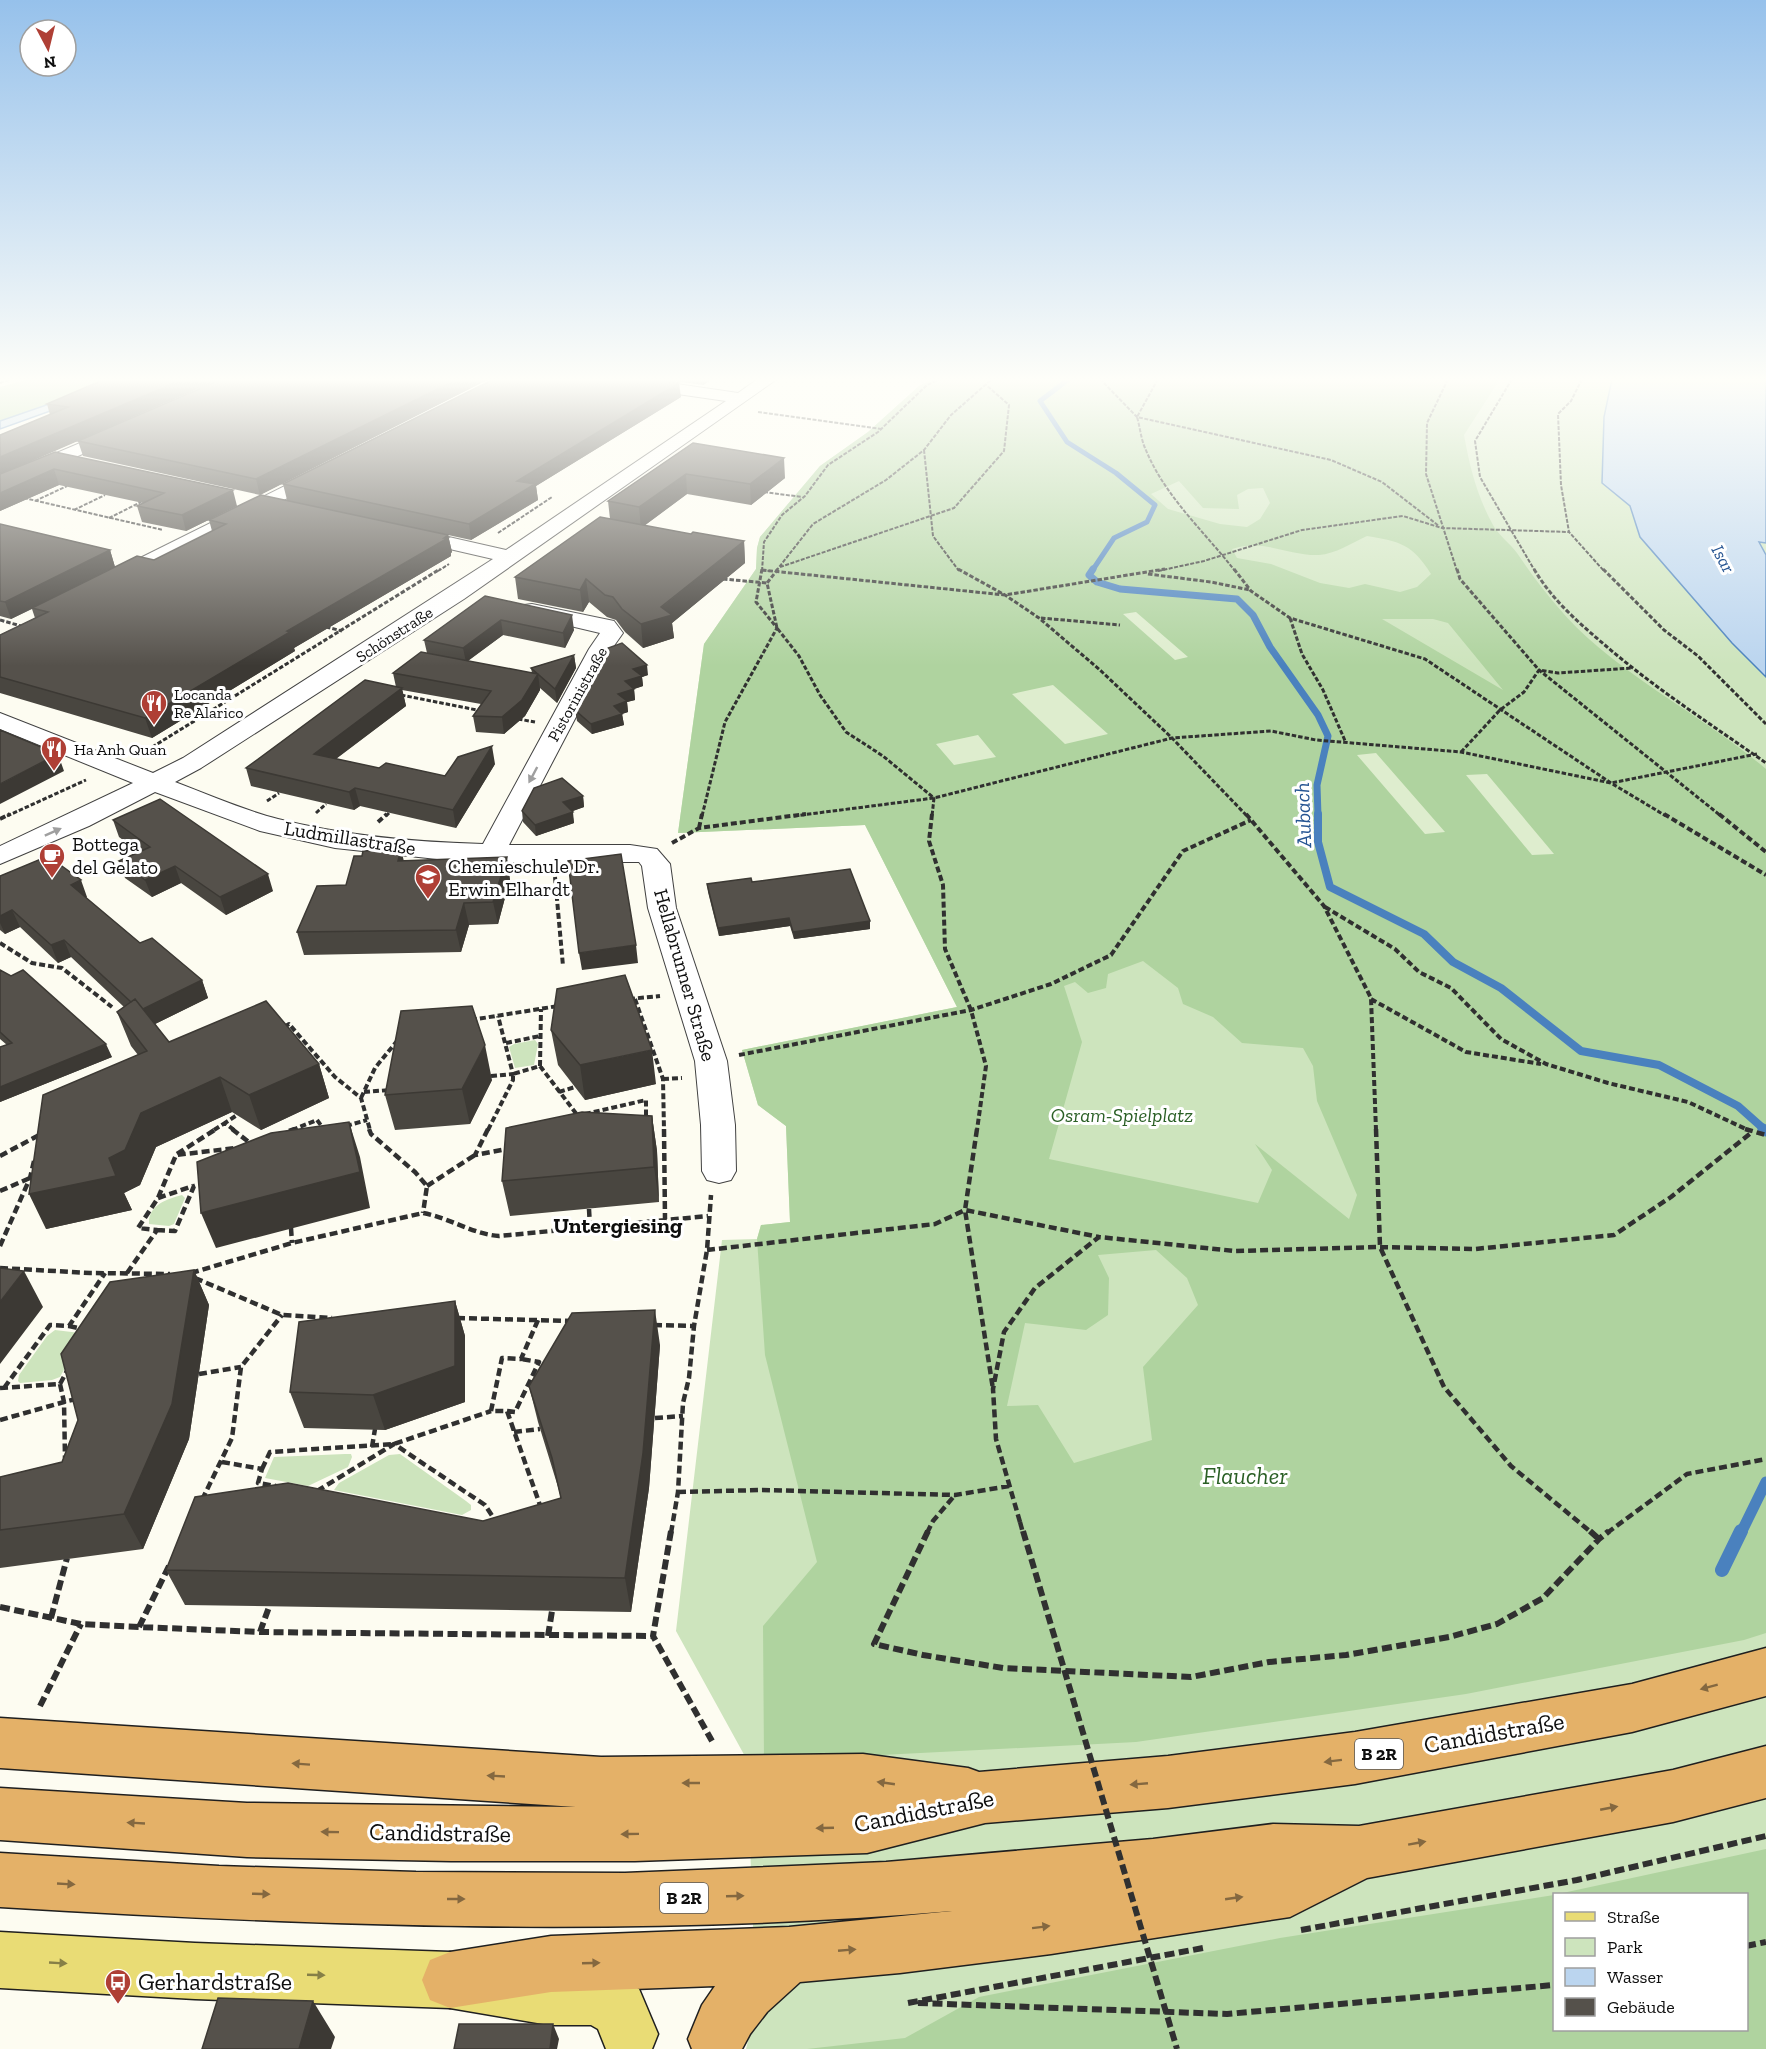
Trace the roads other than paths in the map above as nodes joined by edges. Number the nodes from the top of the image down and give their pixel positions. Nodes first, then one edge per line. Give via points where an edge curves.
1 (33, 475) edge
2 (322, 475) edge
3 (618, 475) edge
4 (7, 490) edge
5 (234, 496) edge
6 (266, 503) junction
7 (296, 510) edge
8 (386, 529) edge
9 (493, 553) junction
10 (100, 586) edge
11 (446, 592) junction
12 (480, 599) edge
13 (513, 606) edge
14 (0, 720) edge
15 (134, 775) junction
16 (0, 838) edge
17 (491, 854) junction
18 (647, 855) joint
19 (0, 856) edge
20 (719, 1171) road end
21 (1766, 1672) edge
22 (0, 1743) edge
23 (1766, 1772) edge
24 (985, 1797) junction
25 (0, 1814) edge
26 (1359, 1853) junction
27 (0, 1880) edge
28 (789, 1955) junction
29 (0, 1960) edge
30 (450, 1980) junction
31 (629, 2042) edge
32 (716, 2044) edge

1 - 4 street
2 - 6 street
3 - 9 street, Schönstraße
5 - 6 street
6 - 7 street
6 - 10 street
8 - 9 street
9 - 11 street, Schönstraße
11 - 12 street
11 - 15 street, Schönstraße via 192,763
13 -> 17 street, Pistorinistraße via 606,626 612,633
14 - 15 street, Ludmillastraße
15 - 16 street, Schönstraße
15 - 17 street, Ludmillastraße via 269,825 335,840
19 -> 15 street, Schönstraße
17 - 18 street, Ludmillastraße
18 - 20 street, Hellabrunner Straße via 656,864 662,908 711,1061
21 -> 24 highway, Candidstraße / B 2R via 1632,1708 1355,1758 1168,1782
24 -> 22 highway via 863,1780 601,1783
26 -> 23 highway, B 2R via 1673,1796
24 -> 25 highway, Candidstraße / B 2R via 867,1826 635,1834 247,1830
27 -> 26 highway, B 2R via 219,1893 625,1900 886,1889 1153,1866 1274,1851
28 -> 26 highway via 1051,1926 1290,1890
30 -> 28 highway via 551,1964
28 - 32 highway via 755,1983 724,2018
29 -> 30 main road
30 - 31 main road via 549,1996 597,1996 619,2009

